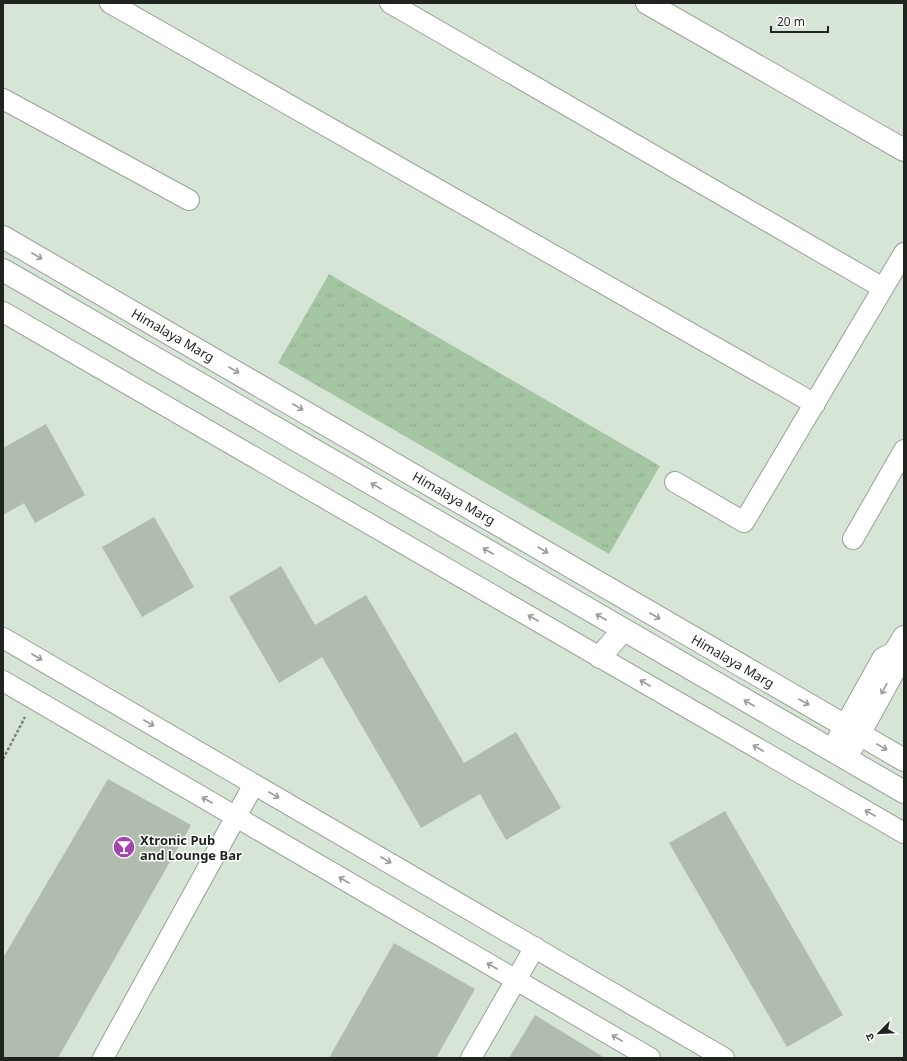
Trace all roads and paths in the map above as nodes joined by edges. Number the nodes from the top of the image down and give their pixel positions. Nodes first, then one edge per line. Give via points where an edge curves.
1 (110, 3) edge
2 (390, 3) edge
3 (647, 3) edge
4 (3, 99) edge
5 (904, 150) edge
6 (189, 200) dead end
7 (3, 237) edge
8 (904, 253) edge
9 (3, 270) edge
10 (883, 288) junction
11 (3, 312) edge
12 (814, 404) junction
13 (904, 450) edge
14 (675, 482) dead end
15 (853, 539) dead end
16 (623, 630) junction
17 (3, 638) edge
18 (899, 645) edge
19 (600, 657) junction
20 (3, 681) edge
21 (34, 699) junction
22 (853, 730) junction
23 (839, 755) junction
24 (3, 759) edge
25 (904, 760) edge
26 (254, 784) junction
27 (904, 792) edge
28 (236, 817) junction
29 (904, 833) edge
30 (535, 947) junction
31 (516, 980) junction
32 (103, 1058) edge
33 (471, 1058) edge
34 (650, 1058) edge
35 (724, 1058) edge

1 - 12 street
2 - 10 street
3 - 5 main road
4 - 6 street
7 -> 22 main road, Himalaya Marg
8 - 10 street
16 -> 9 main road
10 - 12 street
19 -> 11 street
12 - 14 street via 744,522
13 - 15 street
16 - 19 main road
23 -> 16 main road
17 -> 26 street
18 - 22 main road via 896,668
29 -> 19 street
20 - 21 street
21 - 24 path
28 -> 21 street
22 - 23 main road
22 -> 25 main road, Himalaya Marg
23 - 27 main road
26 - 28 street
26 -> 30 street
31 -> 28 street
28 - 32 street
30 - 31 street
30 - 35 street
31 - 33 street
34 -> 31 street

